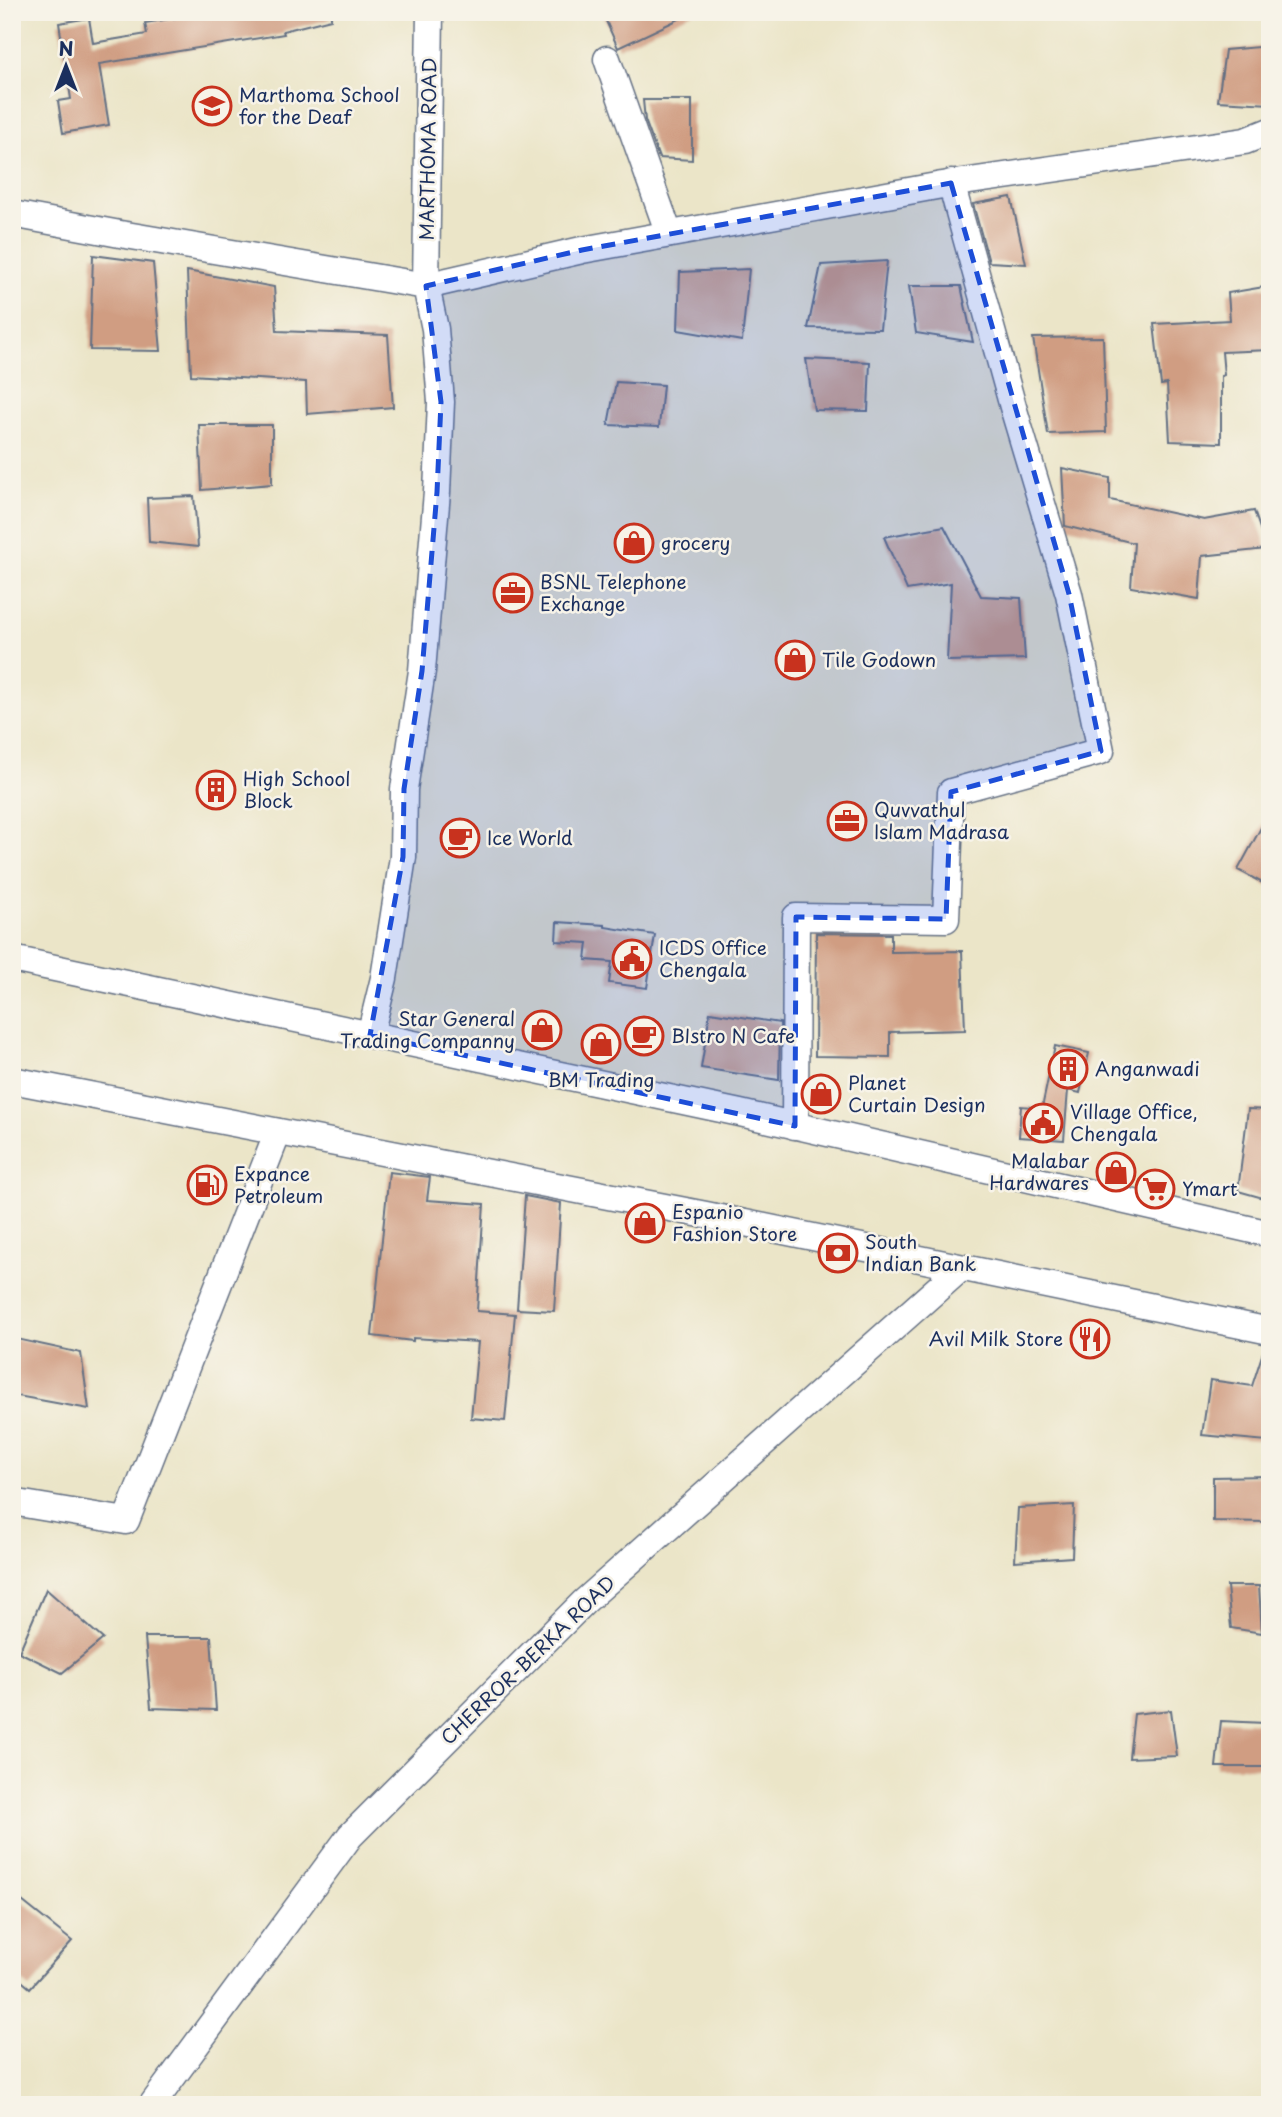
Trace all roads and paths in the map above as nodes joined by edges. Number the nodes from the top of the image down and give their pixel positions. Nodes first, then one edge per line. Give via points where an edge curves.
1 (430, 12) edge
2 (607, 59) dead end
3 (1270, 131) edge
4 (951, 183) junction
5 (12, 214) edge
6 (669, 234) junction
7 (426, 286) junction
8 (12, 959) edge
9 (370, 1035) junction
10 (12, 1080) edge
11 (795, 1126) junction
12 (278, 1132) junction
13 (1270, 1234) edge
14 (961, 1268) junction
15 (1270, 1331) edge
16 (12, 1502) edge
17 (152, 2105) edge

1 - 7 street, MARTHOMA ROAD
2 - 6 street
3 - 4 street via 1245,141
4 - 6 street
4 - 11 street via 1069,594 1101,751 951,792 946,919 796,917
5 - 7 street
6 - 7 street
7 - 9 street, MARTHOMA ROAD via 441,402 437,492 422,671 404,789 403,857
8 - 9 street
9 - 11 street
10 - 12 street
11 - 13 street
12 - 14 street
12 - 16 street via 126,1521
14 - 15 street
14 - 17 street, CHERROR-BERKA ROAD via 584,1602 350,1836

